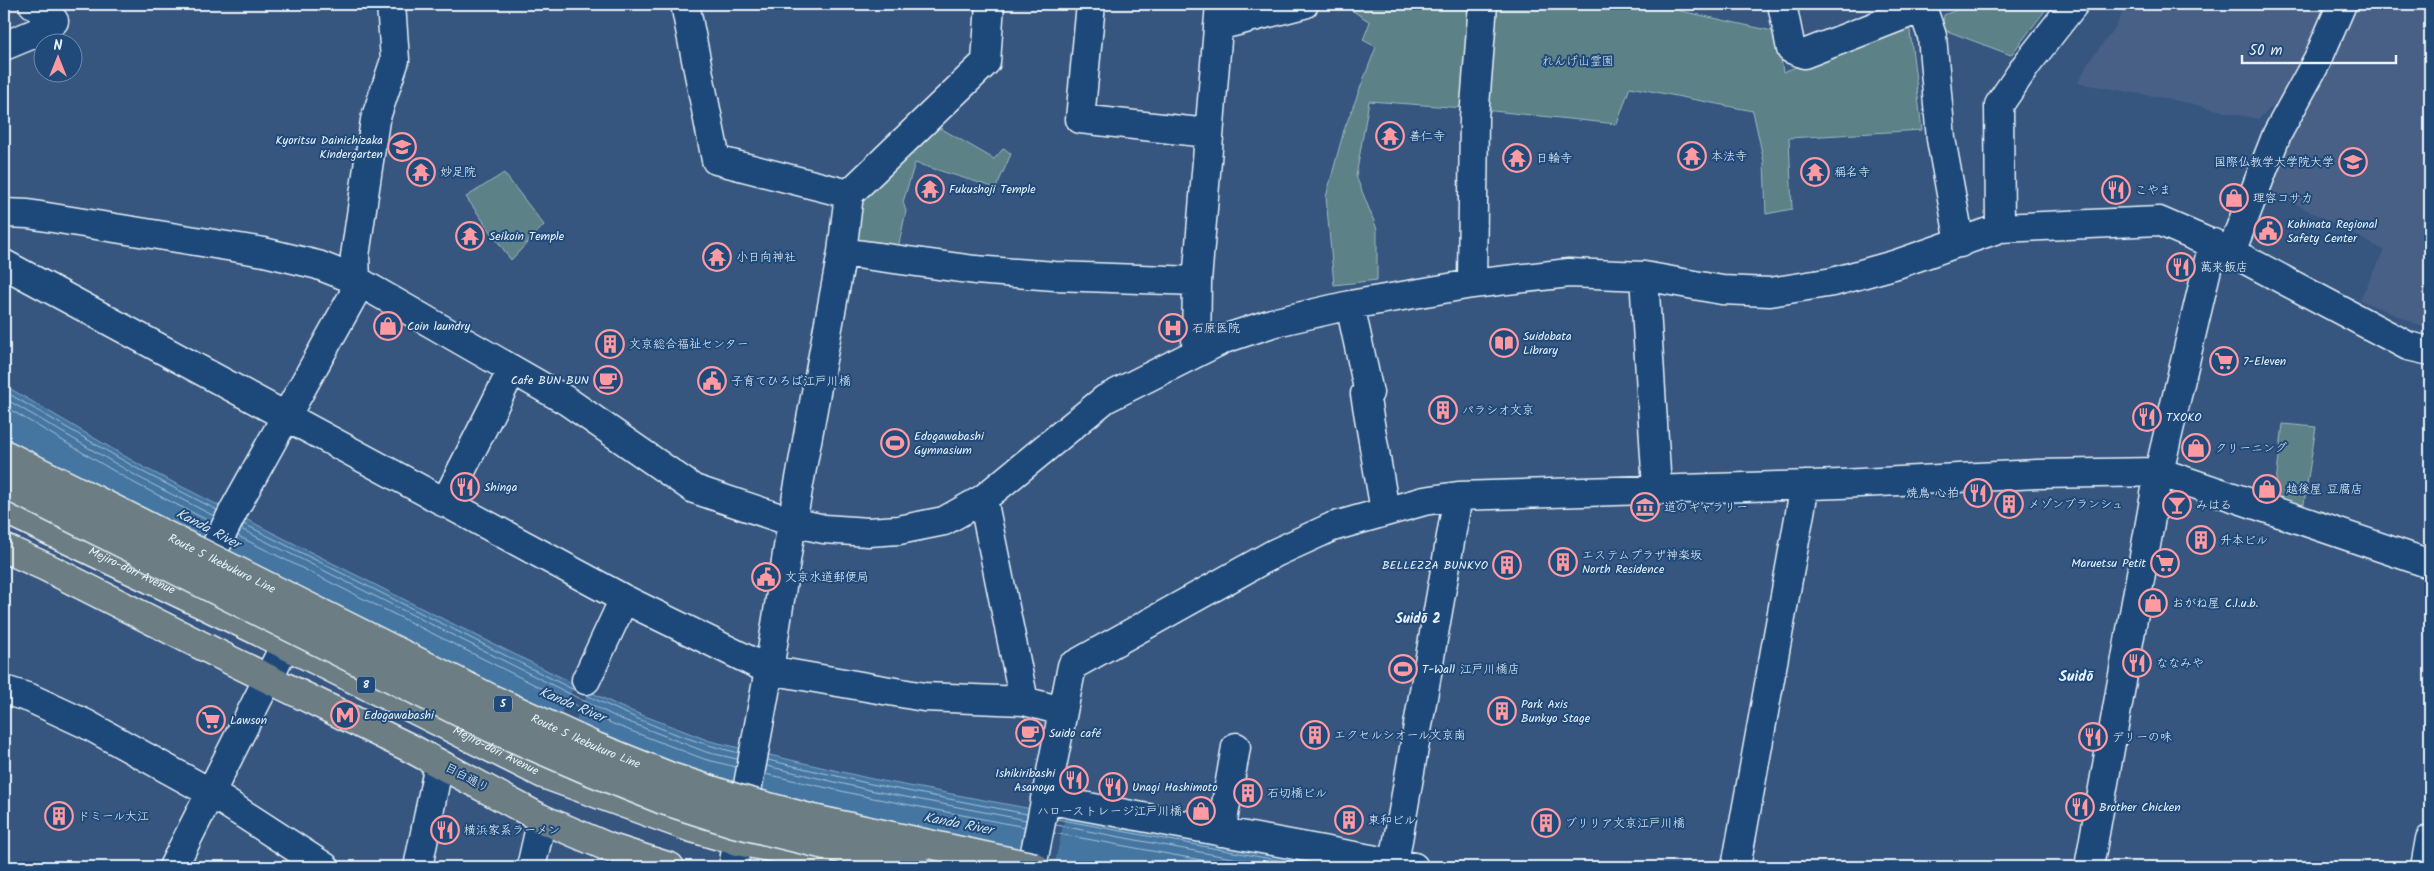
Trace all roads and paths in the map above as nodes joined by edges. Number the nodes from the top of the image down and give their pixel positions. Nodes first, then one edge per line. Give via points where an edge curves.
1 (33, 4) edge
2 (391, 4) edge
3 (685, 4) edge
4 (990, 4) edge
5 (1090, 4) edge
6 (1304, 4) edge
7 (1483, 4) edge
8 (1782, 4) edge
9 (2074, 4) edge
10 (2342, 4) edge
11 (1922, 6) edge
12 (1219, 15) edge
13 (4, 46) edge
14 (1208, 133) junction
15 (849, 194) junction
16 (4, 213) edge
17 (2000, 228) junction
18 (1960, 243) junction
19 (2222, 247) junction
20 (842, 252) junction
21 (4, 264) edge
22 (1644, 276) junction
23 (356, 280) junction
24 (1197, 281) junction
25 (1472, 284) junction
26 (1350, 305) junction
27 (2430, 351) edge
28 (1196, 352) junction
29 (512, 370) junction
30 (287, 417) junction
31 (4, 454) edge
32 (2159, 472) junction
33 (4, 484) edge
34 (1805, 485) junction
35 (1657, 489) junction
36 (1458, 496) junction
37 (983, 500) junction
38 (445, 502) junction
39 (4, 509) edge
40 (1385, 511) junction
41 (792, 522) junction
42 (4, 548) edge
43 (2430, 564) edge
44 (190, 598) junction
45 (624, 599) junction
46 (285, 645) junction
47 (769, 670) junction
48 (268, 678) junction
49 (586, 680) dead end
50 (4, 690) edge
51 (1024, 702) junction
52 (1062, 711) junction
53 (1236, 746) dead end
54 (439, 764) junction
55 (211, 793) junction
56 (1044, 802) junction
57 (542, 819) junction
58 (1221, 832) junction
59 (2430, 839) edge
60 (737, 840) junction
61 (1404, 865) edge
62 (173, 867) edge
63 (325, 867) edge
64 (418, 867) edge
65 (531, 867) edge
66 (670, 867) edge
67 (733, 867) edge
68 (873, 867) edge
69 (916, 867) edge
70 (1033, 867) edge
71 (1736, 867) edge
72 (2089, 867) edge
73 (2425, 867) edge

1 - 13 street via 54,21 38,32
2 - 23 street via 395,60 375,120 355,256
3 - 15 street via 716,160
4 - 15 street via 986,62
5 - 14 street via 1080,119
6 - 12 street
7 - 25 street via 1474,118
8 - 11 street via 1791,49 1804,54
9 - 17 street via 1999,106
10 - 19 street via 2318,59
11 - 18 street via 1932,36 1941,139
12 - 14 street
14 - 24 street
15 - 20 street
16 - 23 street via 28,214 264,252 318,265
17 - 18 street
17 - 19 street via 2159,221
18 - 22 street via 1833,282 1770,292 1722,290
19 - 27 street via 2408,346
19 - 32 street
20 - 24 street via 975,270
20 - 41 street
21 - 30 street
22 - 25 street via 1569,273
22 - 35 street
23 - 29 street
23 - 30 street via 353,296
24 - 28 street
25 - 26 street
26 - 28 street via 1272,323
26 - 40 street via 1368,393 1365,394
28 - 37 street via 1105,399
29 - 38 street
29 - 41 street via 567,401 694,489
30 - 38 street
30 - 44 street via 235,508
31 - 70 main road, Route 5 Ikebukuro Line / 5, bridge via 494,700 596,747 671,777 739,799 823,821
32 - 34 street
32 - 43 street
32 - 72 street
33 - 69 main road, Route 5 Ikebukuro Line / 5, bridge via 491,728 588,770 734,824
34 - 35 street
34 - 71 street
35 - 36 street
36 - 40 street
36 - 61 street
37 - 41 street via 944,521 899,530 824,529
37 - 51 street
38 - 45 street
39 - 44 main road, Mejiro-dori Avenue / 8
40 - 52 street via 1332,527 1275,553 1072,666
41 - 47 street
42 - 48 main road
44 - 46 main road, Mejiro-dori Avenue / 8
45 - 47 street
45 - 49 street
46 - 48 street
46 - 60 main road, Mejiro-dori Avenue / 8 via 543,774 641,811
47 - 51 street via 924,697
47 - 60 street
48 - 54 main road, 目白通り
48 - 55 street
50 - 55 street via 30,698 86,724
51 - 52 street
52 - 56 street
53 - 58 street
54 - 57 main road, 目白通り
54 - 64 street
55 - 62 street
55 - 63 street
56 - 58 street
56 - 70 street
57 - 65 street
57 - 66 main road, 目白通り via 608,847
58 - 61 street
59 - 73 street
60 - 67 street
60 - 68 main road, Mejiro-dori Avenue / 8

